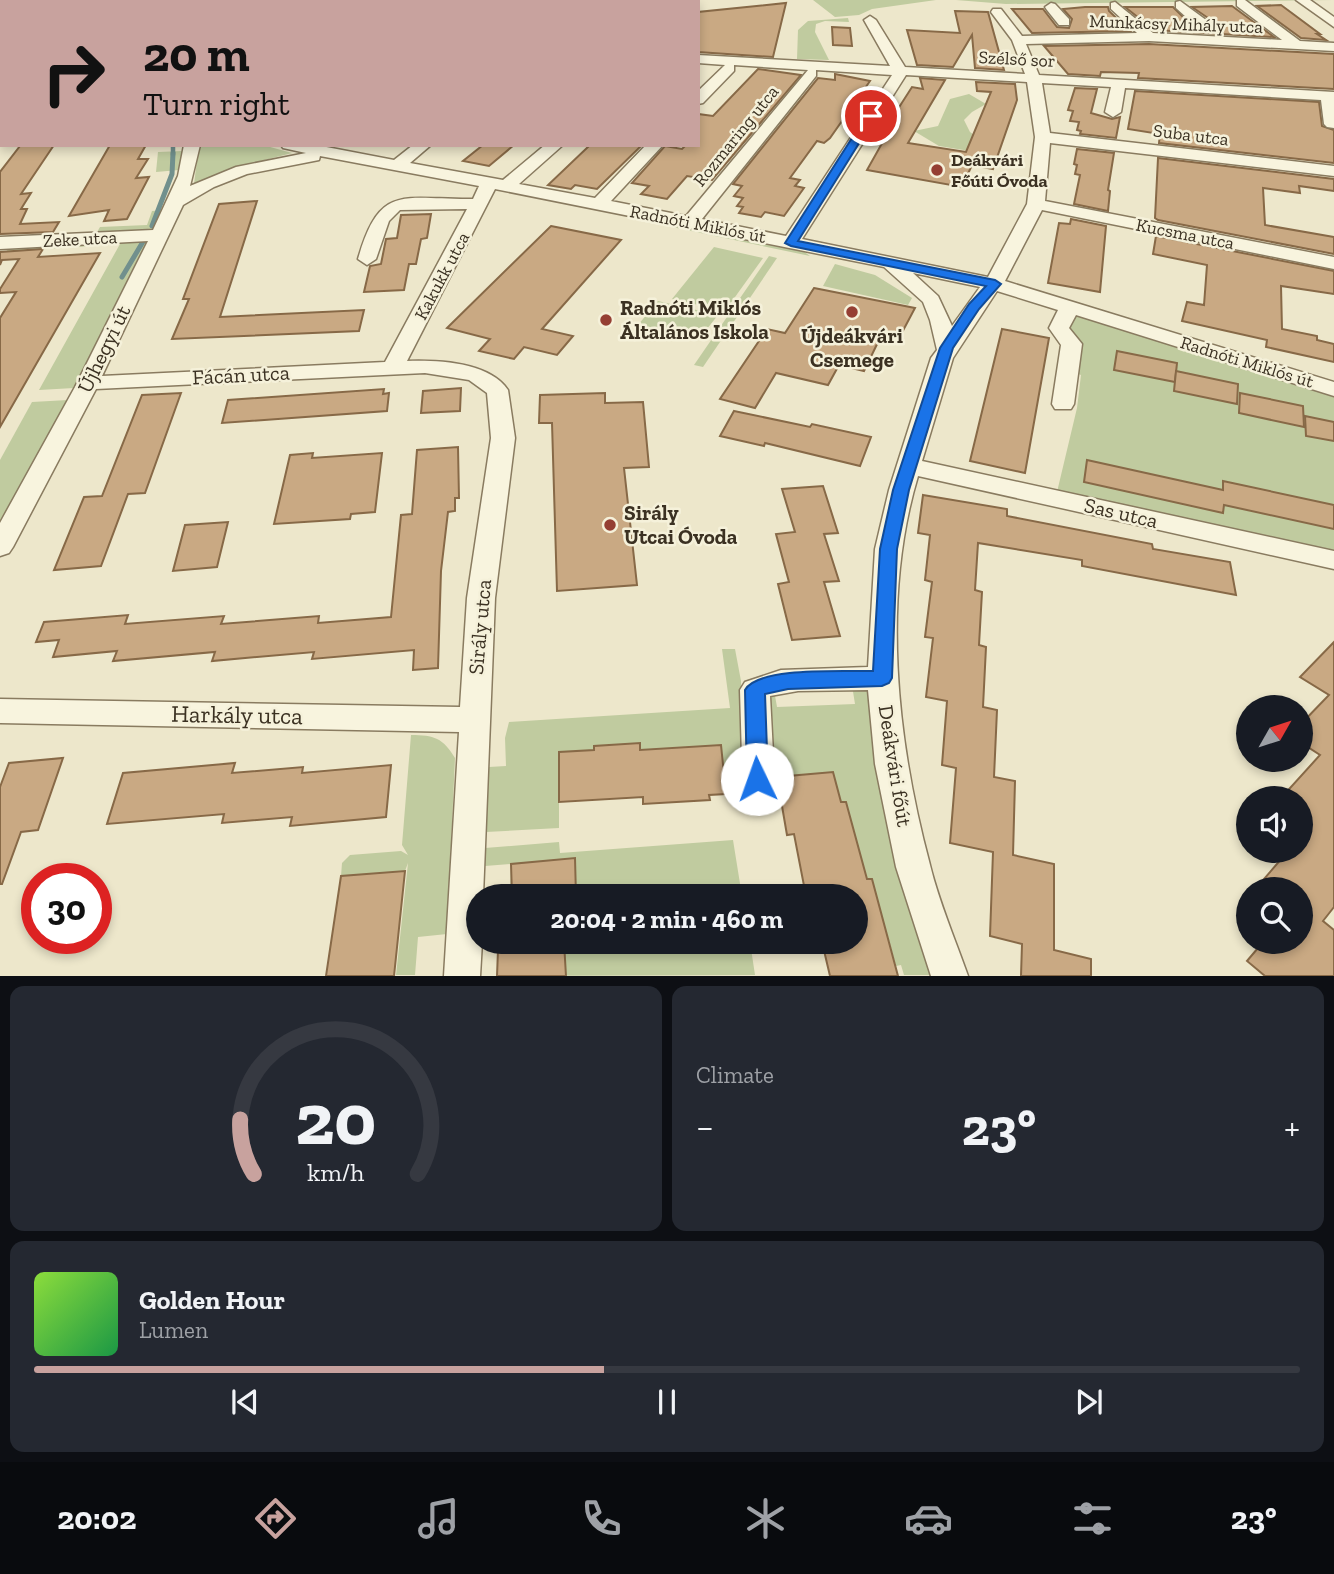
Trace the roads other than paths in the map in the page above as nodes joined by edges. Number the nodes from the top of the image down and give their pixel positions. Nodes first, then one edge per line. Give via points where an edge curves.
1 (1302, 0) edge
2 (1241, 3) dead end
3 (1180, 5) dead end
4 (1115, 6) dead end
5 (1051, 7) dead end
6 (997, 12) dead end
7 (870, 19) dead end
8 (1064, 22) dead end
9 (1201, 23) dead end
10 (1334, 23) edge
11 (1149, 37) junction
12 (1018, 40) junction
13 (1297, 45) junction
14 (1334, 47) edge
15 (700, 59) edge
16 (729, 68) dead end
17 (901, 72) junction
18 (811, 73) dead end
19 (1034, 79) junction
20 (1119, 84) junction
21 (1331, 96) edge
22 (700, 98) edge
23 (1113, 112) dead end
24 (1332, 124) dead end
25 (1043, 136) junction
26 (192, 147) edge
27 (300, 147) edge
28 (420, 147) edge
29 (552, 147) edge
30 (653, 147) edge
31 (340, 156) junction
32 (396, 166) junction
33 (1334, 172) edge
34 (497, 186) junction
35 (176, 202) junction
36 (480, 204) junction
37 (599, 204) junction
38 (1037, 204) junction
39 (691, 222) junction
40 (159, 235) junction
41 (0, 243) edge
42 (791, 243) junction
43 (367, 259) dead end
44 (880, 261) junction
45 (1334, 263) edge
46 (995, 284) junction
47 (933, 302) junction
48 (974, 307) junction
49 (1070, 307) junction
50 (946, 348) junction
51 (393, 368) junction
52 (88, 383) junction
53 (1334, 389) edge
54 (1063, 404) dead end
55 (909, 466) junction
56 (0, 547) edge
57 (1334, 560) edge
58 (882, 678) junction
59 (0, 711) edge
60 (473, 720) junction
61 (759, 790) dead end
62 (461, 975) edge
63 (950, 975) edge

1 - 10 street
2 - 13 street
3 - 9 street
4 - 11 street
5 - 8 street
6 - 12 street, Deákvári főút
7 - 17 street
11 - 12 street, Munkácsy Mihály utca
11 - 13 street, Munkácsy Mihály utca
12 - 19 street, Deákvári főút
13 - 14 street, Munkácsy Mihály utca
15 - 17 street, Szélső sor
16 - 22 street
17 - 19 street, Szélső sor
17 - 42 street
18 - 39 street, Rozmaring utca
19 - 20 street, Szélső sor
19 - 25 street, Deákvári főút
20 - 21 street, Szélső sor
20 - 23 street
21 - 24 street
25 - 33 street, Suba utca via 1146,141
25 - 38 street, Deákvári főút
26 - 35 street, Újhegyi út
27 - 31 street, Radnóti Miklós út
28 - 32 street
29 - 34 street
30 - 37 street
31 - 32 street, Radnóti Miklós út
31 - 35 street, Radnóti Miklós út via 247,168 219,177
32 - 34 street, Radnóti Miklós út
34 - 36 street, Kakukk utca
34 - 37 street, Radnóti Miklós út
35 - 40 street, Újhegyi út
36 - 43 street via 407,203 386,209
36 - 51 street, Kakukk utca
37 - 39 street, Radnóti Miklós út
38 - 45 street, Kucsma utca
38 - 46 street, Deákvári főút
39 - 42 street, Radnóti Miklós út
40 - 41 street, Zeke utca
40 - 52 street, Újhegyi út
42 - 44 street, Radnóti Miklós út
44 - 46 street, Radnóti Miklós út
44 - 47 street via 925,291
46 - 48 street, Deákvári főút
46 - 49 street, Radnóti Miklós út
47 - 48 street via 952,309
47 - 50 street
48 - 50 street, Deákvári főút
49 - 53 street, Radnóti Miklós út
49 - 54 street via 1059,328 1072,344
50 - 55 street, Deákvári főút
51 - 52 street, Fácán utca
51 - 60 street, Sirály utca via 443,368 475,375 497,390 503,438 481,598
52 - 56 street, Újhegyi út
55 - 57 street, Sas utca
55 - 58 street, Deákvári főút via 888,549
58 - 61 street via 780,682 755,690
58 - 63 street, Deákvári főút via 896,792 914,867
59 - 60 street, Harkály utca
60 - 62 street, Sirály utca

